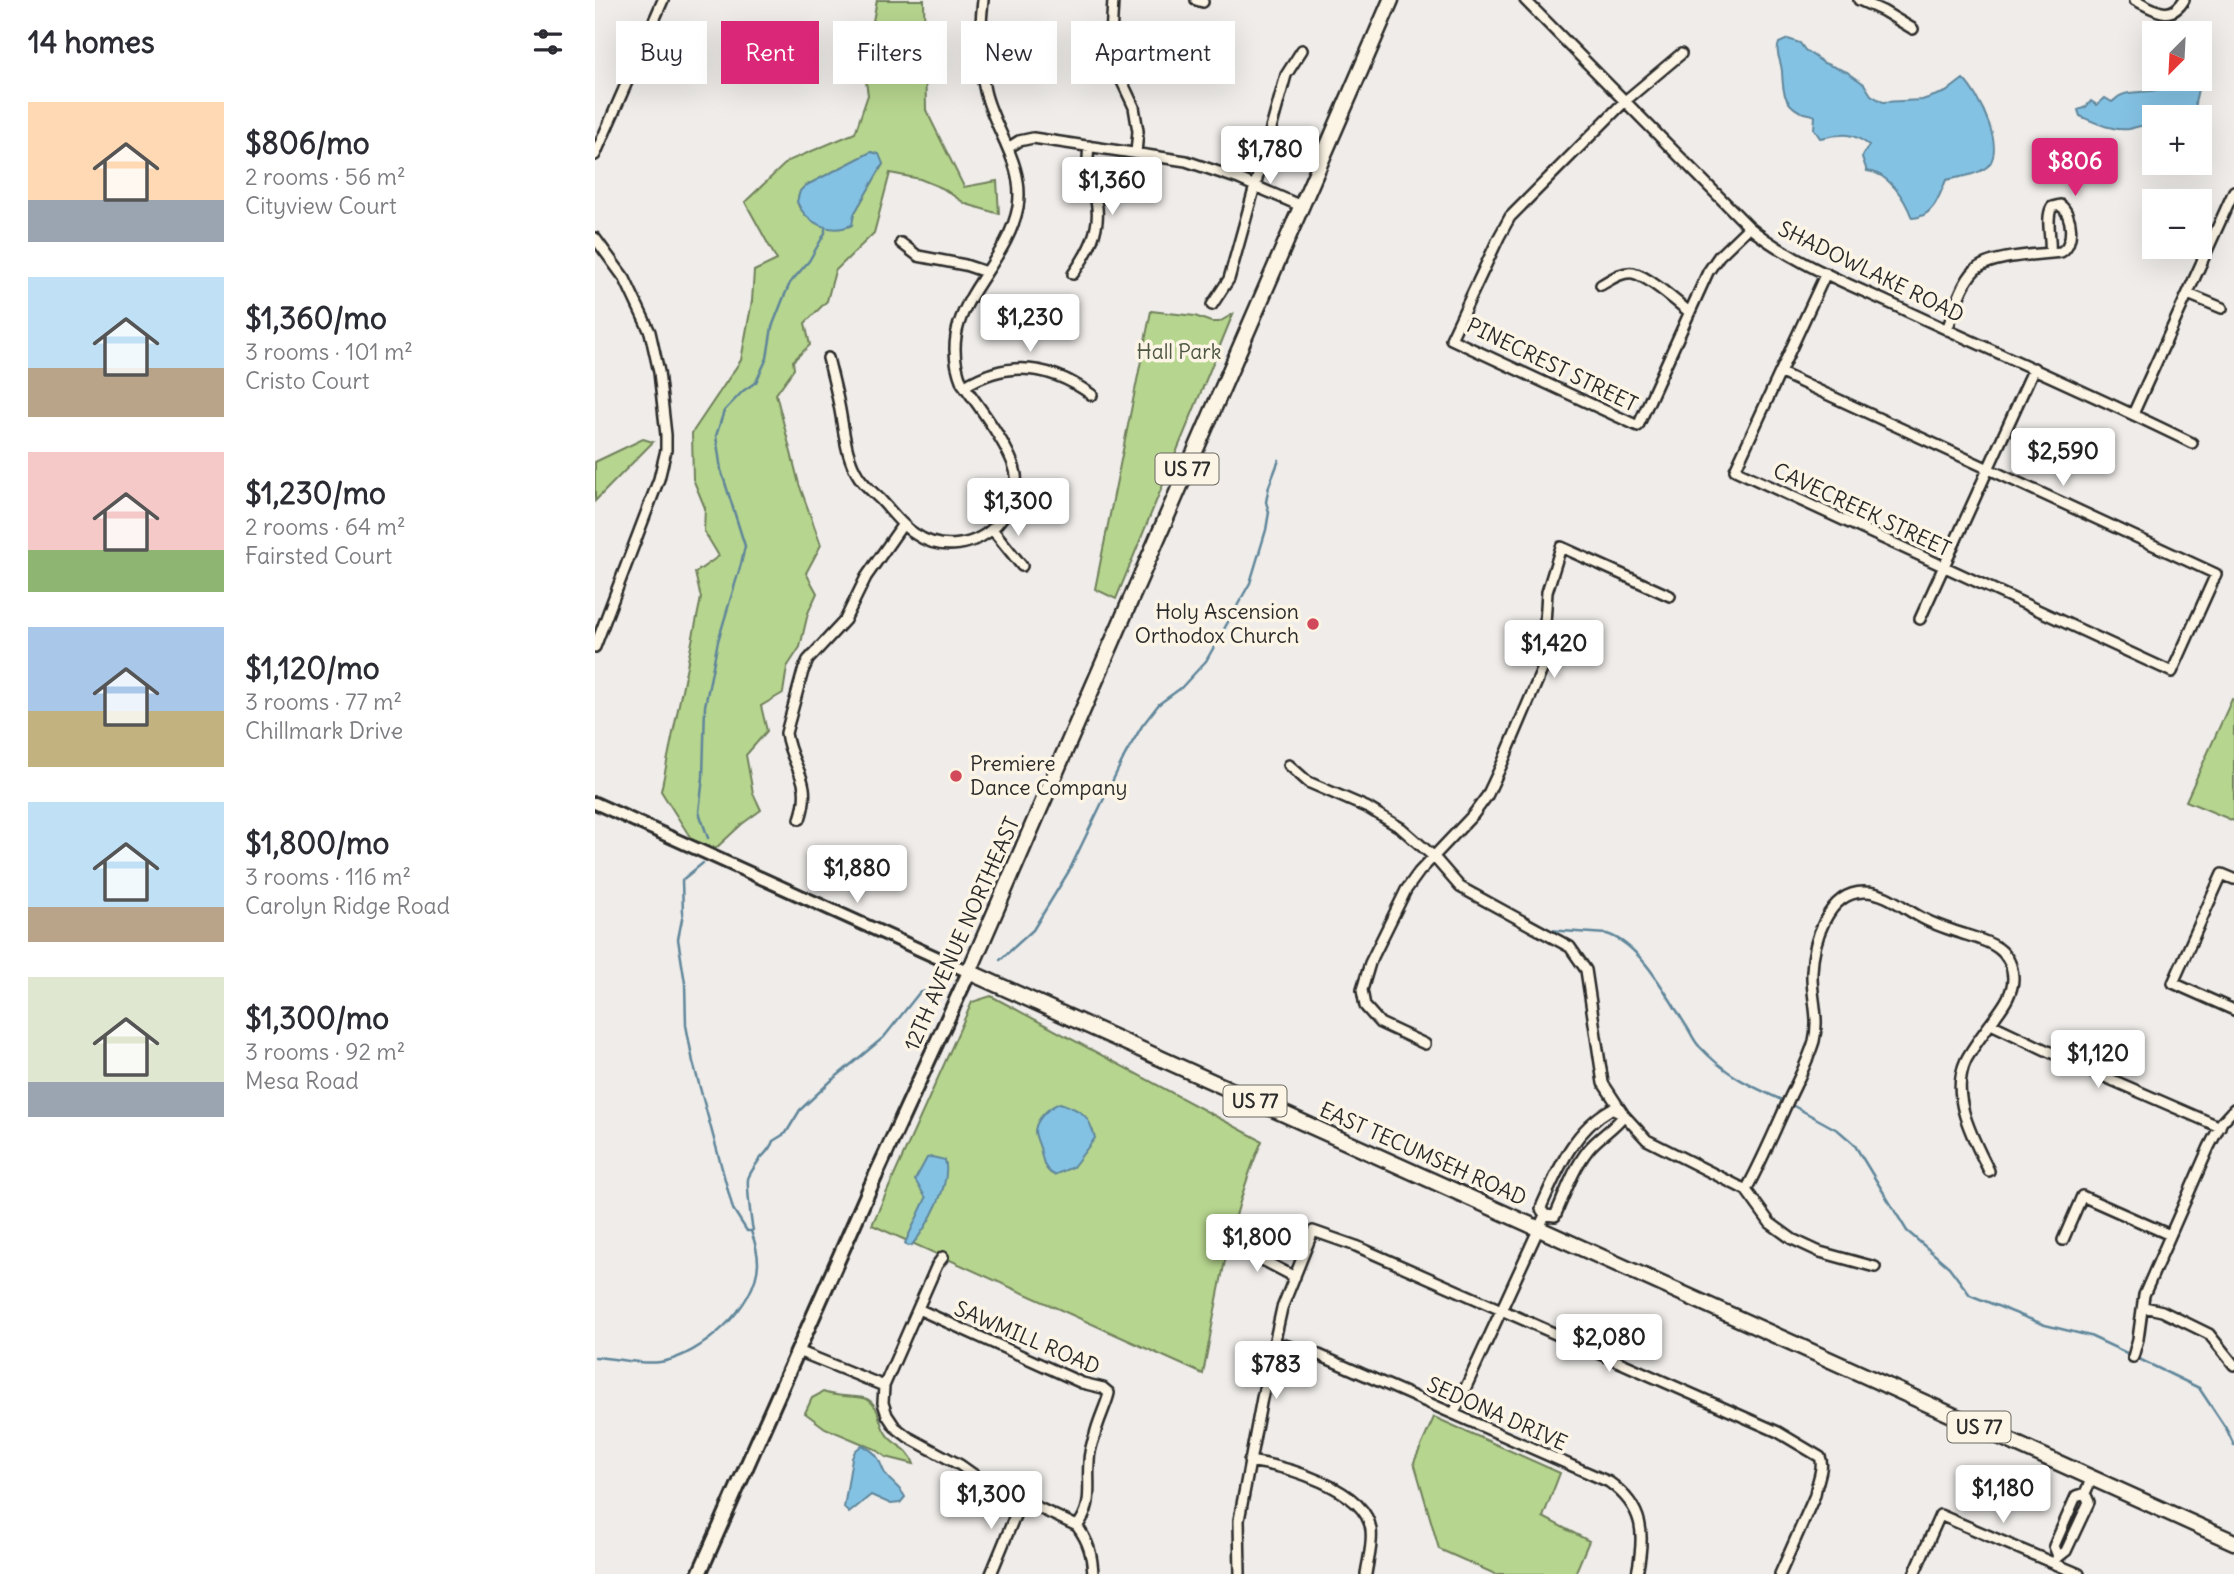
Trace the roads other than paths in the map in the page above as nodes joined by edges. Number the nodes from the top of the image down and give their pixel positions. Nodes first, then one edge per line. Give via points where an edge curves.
1 (663, 0) edge
2 (983, 0) edge
3 (1113, 0) edge
4 (1391, 0) edge
5 (1525, 0) edge
6 (1859, 0) edge
7 (2135, 0) edge
8 (2184, 0) edge
9 (1913, 29) dead end
10 (1302, 50) dead end
11 (1681, 54) dead end
12 (1625, 101) junction
13 (1089, 146) junction
14 (1008, 148) junction
15 (1136, 153) junction
16 (595, 155) edge
17 (1255, 186) junction
18 (2234, 191) edge
19 (1301, 206) junction
20 (1749, 227) junction
21 (595, 238) edge
22 (901, 243) dead end
23 (2050, 253) junction
24 (986, 272) junction
25 (1826, 273) junction
26 (1073, 274) dead end
27 (1601, 285) dead end
28 (2188, 294) junction
29 (1212, 305) dead end
30 (2222, 308) dead end
31 (1689, 312) junction
32 (1947, 330) junction
33 (828, 358) dead end
34 (2034, 368) junction
35 (1781, 373) junction
36 (965, 386) junction
37 (1092, 395) dead end
38 (2133, 414) junction
39 (2192, 443) dead end
40 (1989, 470) junction
41 (903, 524) junction
42 (992, 529) junction
43 (1022, 566) dead end
44 (1943, 567) junction
45 (1670, 596) dead end
46 (1920, 619) dead end
47 (595, 647) edge
48 (1289, 765) dead end
49 (595, 803) edge
50 (800, 819) dead end
51 (1434, 858) junction
52 (2234, 879) edge
53 (969, 972) junction
54 (2234, 1010) edge
55 (1991, 1024) junction
56 (1425, 1044) dead end
57 (2234, 1109) edge
58 (1623, 1115) junction
59 (2220, 1127) junction
60 (1989, 1171) dead end
61 (1746, 1190) junction
62 (1545, 1215) junction
63 (1539, 1229) junction
64 (2170, 1235) junction
65 (2063, 1240) dead end
66 (1232, 1244) dead end
67 (943, 1257) dead end
68 (1875, 1267) dead end
69 (1295, 1277) junction
70 (2144, 1307) junction
71 (918, 1309) junction
72 (1501, 1310) junction
73 (1274, 1342) junction
74 (798, 1351) junction
75 (2133, 1357) dead end
76 (2233, 1362) edge
77 (884, 1386) junction
78 (1454, 1413) junction
79 (1249, 1461) junction
80 (2092, 1478) junction
81 (1021, 1501) junction
82 (1077, 1526) junction
83 (2234, 1542) edge
84 (2056, 1559) junction
85 (699, 1574) edge
86 (991, 1574) edge
87 (1093, 1574) edge
88 (1240, 1574) edge
89 (1366, 1574) edge
90 (1637, 1574) edge
91 (1780, 1574) edge
92 (1914, 1574) edge
93 (2079, 1574) edge

1 - 16 street
2 - 14 street via 984,90
3 - 15 street via 1110,55 1134,107
4 - 19 main road, 12TH AVENUE NORTHEAST / US 77
5 - 12 street, SHADOWLAKE ROAD
6 - 9 street
7 - 8 street via 2165,13 2173,12
10 - 17 street via 1286,75
11 - 12 street
12 - 20 street, SHADOWLAKE ROAD
12 - 31 street, PINECREST STREET via 1510,217 1451,339 1638,426
13 - 14 street via 1033,138
13 - 15 street
13 - 26 street via 1087,167 1098,215 1089,251
14 - 24 street via 1019,183 1018,207
15 - 17 street via 1206,167
17 - 19 street
17 - 29 street via 1229,279
18 - 28 street
19 - 53 main road, 12TH AVENUE NORTHEAST / US 77
20 - 25 street, SHADOWLAKE ROAD via 1781,251
20 - 31 street via 1713,263
21 - 47 street via 625,279 650,332 659,372 666,450
22 - 24 street via 918,256
23 - 23 street via 2064,251 2070,244 2068,215 2060,205 2052,207 2049,215
23 - 32 street via 1979,267 1970,276
24 - 36 street via 961,316 954,340
25 - 32 street, SHADOWLAKE ROAD
25 - 35 street, CAVECREEK STREET
27 - 31 street via 1633,273
28 - 30 street
28 - 38 street
32 - 34 street, SHADOWLAKE ROAD
33 - 41 street via 854,468
34 - 38 street, SHADOWLAKE ROAD
34 - 40 street
35 - 40 street
35 - 44 street, CAVECREEK STREET via 1735,470
36 - 37 street via 994,371 1025,368 1071,380
36 - 42 street via 1005,447 1016,475 1010,506
38 - 39 street, SHADOWLAKE ROAD
40 - 44 street
40 - 44 street, CAVECREEK STREET via 2216,574 2172,672
41 - 42 street via 921,538 942,545 966,542
41 - 50 street via 866,577 845,620 814,651 803,671 786,733 805,786
42 - 43 street
44 - 46 street
45 - 51 street via 1561,547 1547,592 1542,670 1487,796
48 - 51 street via 1308,782 1401,828
49 - 53 street, EAST TECUMSEH ROAD
51 - 56 street via 1406,890 1362,989 1365,1006 1380,1023
51 - 58 street via 1460,887 1570,947 1586,971 1603,1083
52 - 54 street via 2222,874 2173,984
53 - 63 main road, EAST TECUMSEH ROAD / US 77
53 - 74 main road, 12TH AVENUE NORTHEAST
55 - 59 street
55 - 60 street via 1966,1060 1960,1090 1972,1134
55 - 61 street via 2010,992 2013,977 2001,950 1988,940 1924,920 1886,897 1865,892 1848,895 1834,905 1816,948 1814,1040
57 - 59 street
58 - 61 street via 1647,1140
58 - 62 street via 1582,1158 1555,1216
58 - 62 street via 1611,1109 1600,1115 1574,1142 1542,1205
59 - 64 street
61 - 68 street via 1770,1223 1792,1239
62 - 63 street
63 - 72 street
63 - 80 main road, EAST TECUMSEH ROAD / US 77
64 - 65 street via 2082,1196
64 - 70 street via 2144,1295
66 - 69 street
67 - 71 street
69 - 72 street via 1313,1231
69 - 73 street
70 - 75 street
70 - 76 street via 2204,1330
71 - 77 street
71 - 82 street, SAWMILL ROAD via 1109,1393 1089,1462 1089,1500
72 - 78 street
72 - 91 street via 1791,1437 1820,1457 1823,1465 1815,1495
73 - 78 street, SEDONA DRIVE via 1319,1355
73 - 79 street
74 - 77 street
74 - 85 main road, 12TH AVENUE NORTHEAST
77 - 81 street via 883,1403 895,1427
78 - 90 street, SEDONA DRIVE via 1621,1491 1632,1504 1643,1534
79 - 88 street via 1240,1520
79 - 89 street via 1271,1464 1339,1490 1355,1502 1371,1529
80 - 83 main road, EAST TECUMSEH ROAD / US 77
80 - 84 street via 2085,1493 2089,1502 2066,1551
81 - 82 street
81 - 86 street
82 - 87 street via 1092,1554
84 - 92 street via 1940,1515
84 - 93 street

